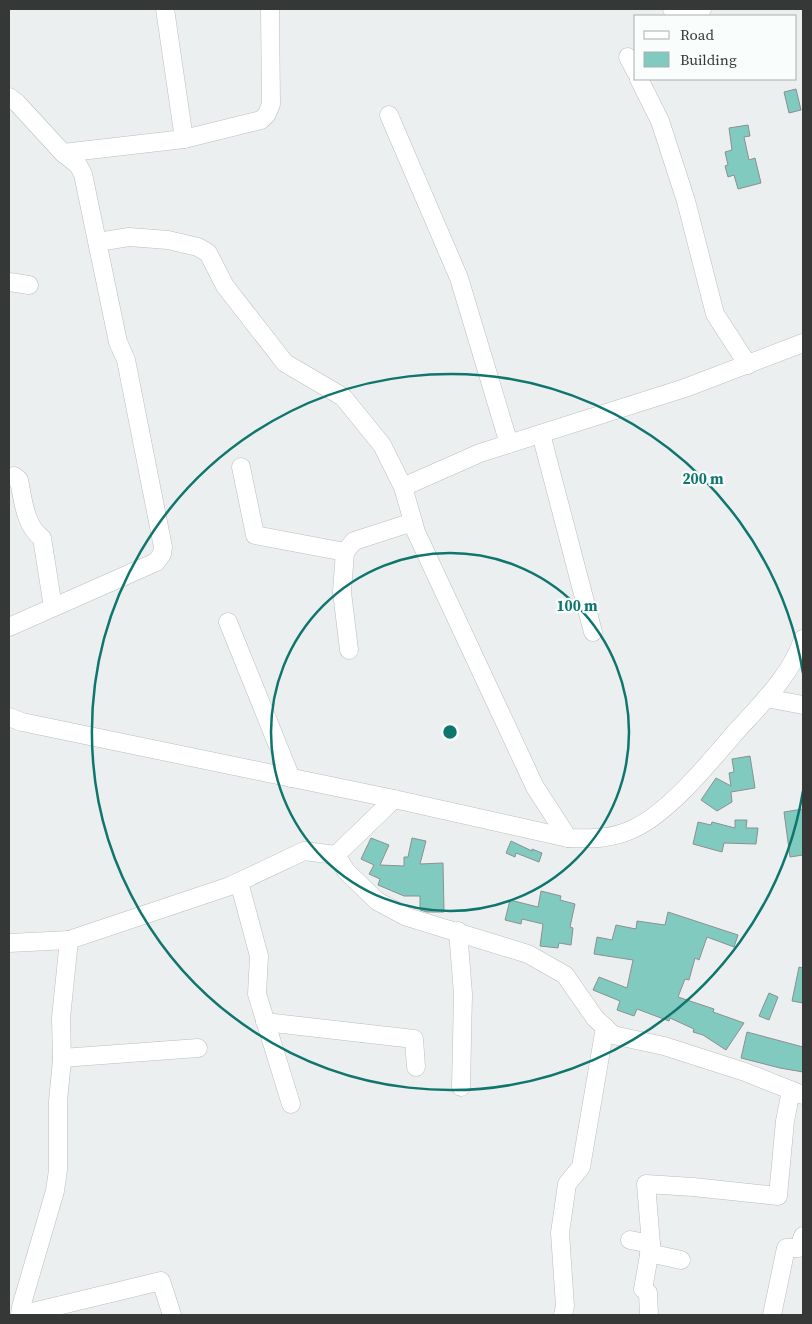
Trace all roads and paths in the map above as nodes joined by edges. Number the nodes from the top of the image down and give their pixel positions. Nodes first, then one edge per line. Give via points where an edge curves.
1 (165, 9) edge
2 (270, 9) edge
3 (640, 80) edge
4 (9, 97) edge
5 (389, 115) dead end
6 (184, 139) junction
7 (63, 153) junction
8 (98, 242) junction
9 (9, 282) edge
10 (29, 285) dead end
11 (803, 343) edge
12 (748, 365) junction
13 (541, 434) junction
14 (510, 444) junction
15 (240, 467) dead end
16 (9, 477) edge
17 (403, 487) junction
18 (413, 522) junction
19 (345, 552) junction
20 (53, 607) junction
21 (228, 622) dead end
22 (9, 627) edge
23 (593, 632) dead end
24 (803, 639) edge
25 (349, 650) dead end
26 (766, 698) junction
27 (803, 705) edge
28 (9, 717) edge
29 (291, 778) junction
30 (394, 799) junction
31 (568, 838) junction
32 (336, 855) junction
33 (239, 882) junction
34 (458, 931) junction
35 (69, 940) junction
36 (9, 943) edge
37 (265, 1022) junction
38 (605, 1027) junction
39 (198, 1048) dead end
40 (62, 1058) junction
41 (416, 1067) dead end
42 (462, 1087) dead end
43 (797, 1093) edge
44 (291, 1104) dead end
45 (803, 1236) edge
46 (630, 1240) dead end
47 (650, 1248) junction
48 (681, 1260) dead end
49 (20, 1315) edge
50 (172, 1315) edge
51 (563, 1315) edge
52 (649, 1315) edge
53 (772, 1315) edge

1 - 6 street
2 - 6 street via 271,104 267,114 262,120
3 - 12 street via 660,121 686,201 715,314
4 - 7 street
5 - 14 street via 459,278
6 - 7 street
7 - 8 street via 78,165 83,174
8 - 17 street via 129,237 168,240 198,247 208,253 226,286 285,363 343,397 382,445
8 - 20 street via 118,342 126,360 163,547 156,562
9 - 10 street
11 - 12 street
12 - 13 street
13 - 14 street
13 - 23 street
14 - 17 street
15 - 19 street via 255,535
16 - 20 street via 19,480 26,514 34,533 42,538
17 - 18 street
18 - 19 street via 354,541
18 - 31 street via 535,787
19 - 25 street via 342,592
20 - 22 street
21 - 29 street
24 - 26 street via 800,649
26 - 27 street
26 - 31 street via 693,780 655,815 616,836
28 - 29 street
29 - 30 street
30 - 31 street
30 - 32 street
32 - 33 street via 304,852
32 - 34 street via 346,871 377,901 407,917
33 - 35 street
33 - 37 street via 259,956 257,994
34 - 38 street via 528,954 565,975
34 - 42 street via 463,994
35 - 36 street
35 - 40 street via 61,1018
37 - 41 street via 414,1039
37 - 44 street
38 - 43 street via 612,1035 664,1046
38 - 51 street via 581,1167 567,1184 560,1233
39 - 40 street
40 - 49 street via 55,1191
43 - 47 street via 785,1121 778,1196 646,1184
45 - 53 street via 799,1248 786,1248
46 - 47 street
47 - 48 street
47 - 52 street via 643,1288 648,1293
49 - 50 street via 161,1281

